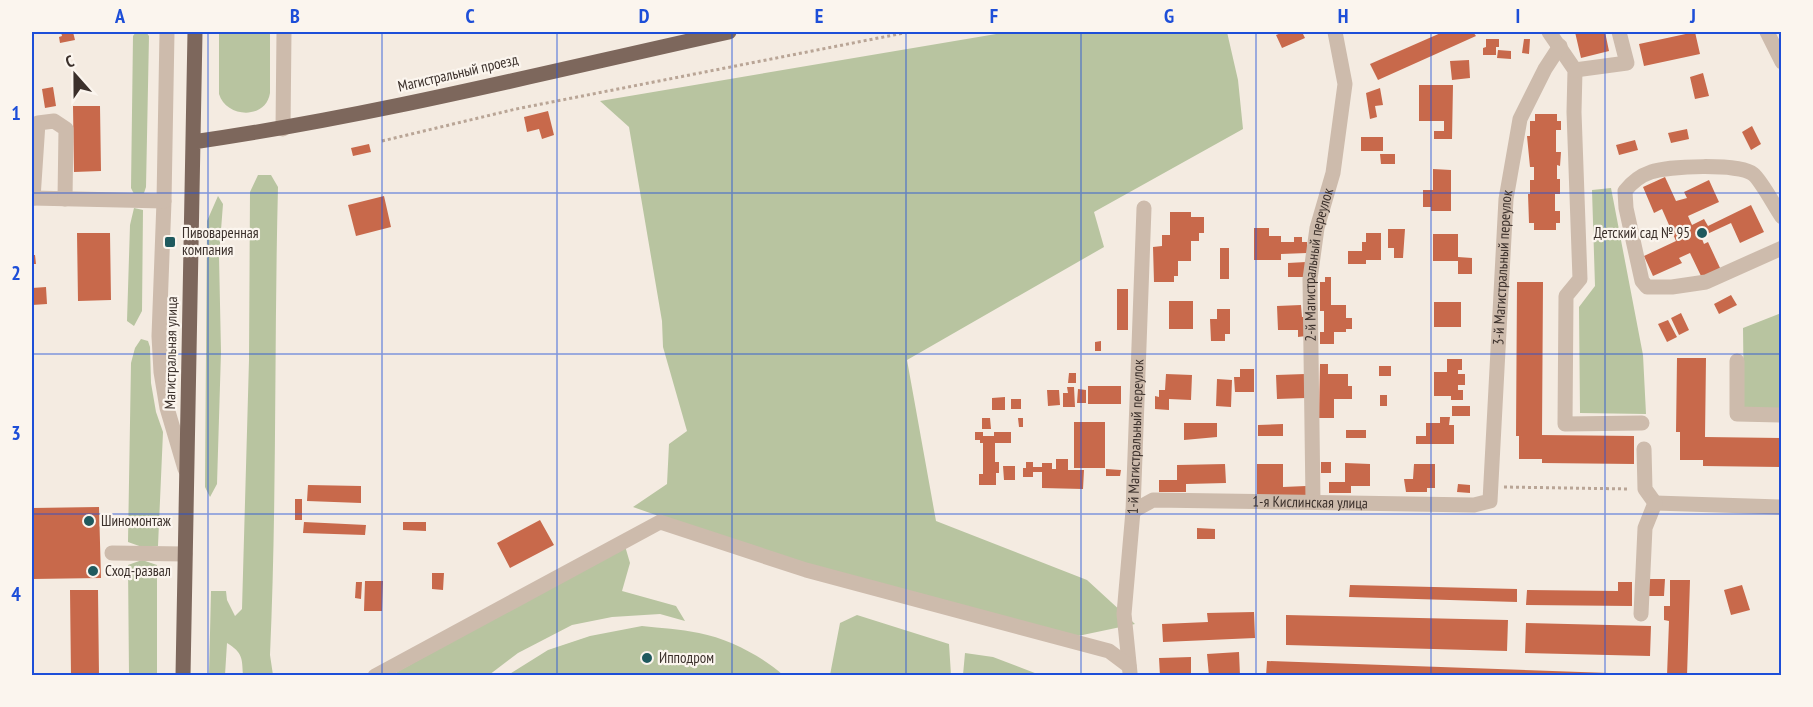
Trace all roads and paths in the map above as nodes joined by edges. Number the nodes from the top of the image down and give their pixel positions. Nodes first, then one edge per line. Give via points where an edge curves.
1 (167, 32) edge
2 (195, 32) edge
3 (284, 32) edge
4 (729, 32) edge
5 (909, 32) edge
6 (1335, 32) edge
7 (1549, 32) edge
8 (1619, 32) edge
9 (1767, 32) edge
10 (1560, 46) junction
11 (1782, 62) edge
12 (1575, 70) junction
13 (283, 129) junction
14 (381, 141) dead end
15 (194, 142) junction
16 (32, 198) edge
17 (65, 199) junction
18 (164, 201) junction
19 (1144, 208) dead end
20 (1782, 217) edge
21 (1782, 248) edge
22 (1737, 361) dead end
23 (1782, 415) edge
24 (1642, 423) dead end
25 (1644, 449) dead end
26 (186, 472) junction
27 (1645, 489) junction
28 (1490, 494) junction
29 (1313, 501) junction
30 (1655, 503) junction
31 (1782, 507) edge
32 (1133, 511) junction
33 (112, 553) dead end
34 (185, 554) junction
35 (1641, 614) dead end
36 (1130, 671) edge
37 (183, 675) edge
38 (375, 675) edge

1 - 18 street
2 - 15 main road, Магистральная улица
3 - 13 street
4 - 13 main road, Магистральный проезд
5 - 14 path via 516,109
6 - 29 street, 2-й Магистральный переулок via 1345,84 1333,173 1317,228 1310,279
7 - 10 street
8 - 12 street via 1627,63
9 - 11 street
10 - 12 street
10 - 28 street, 3-й Магистральный переулок via 1520,119 1506,199
12 - 24 street via 1580,279 1566,296 1565,424
13 - 15 main road, Магистральный проезд
15 - 26 main road, Магистральная улица
16 - 17 street
16 - 17 street via 38,123 54,120 66,129
17 - 18 street
18 - 26 street via 161,372
19 - 32 street, 1-й Магистральный переулок
20 - 21 street via 1753,174 1742,169 1666,168 1635,179 1624,190 1642,281 1647,286 1706,282
22 - 23 street via 1737,414
25 - 27 street
26 - 34 main road, Магистральная улица
27 - 28 path
27 - 30 street
28 - 29 street, 1-я Кислинская улица via 1474,505
29 - 32 street, 1-я Кислинская улица via 1153,500
30 - 31 street
30 - 35 street via 1645,528
32 - 36 street, 1-й Магистральный переулок via 1124,614
33 - 34 street
34 - 37 main road, Магистральная улица
36 - 38 street via 1109,651 806,570 660,522

